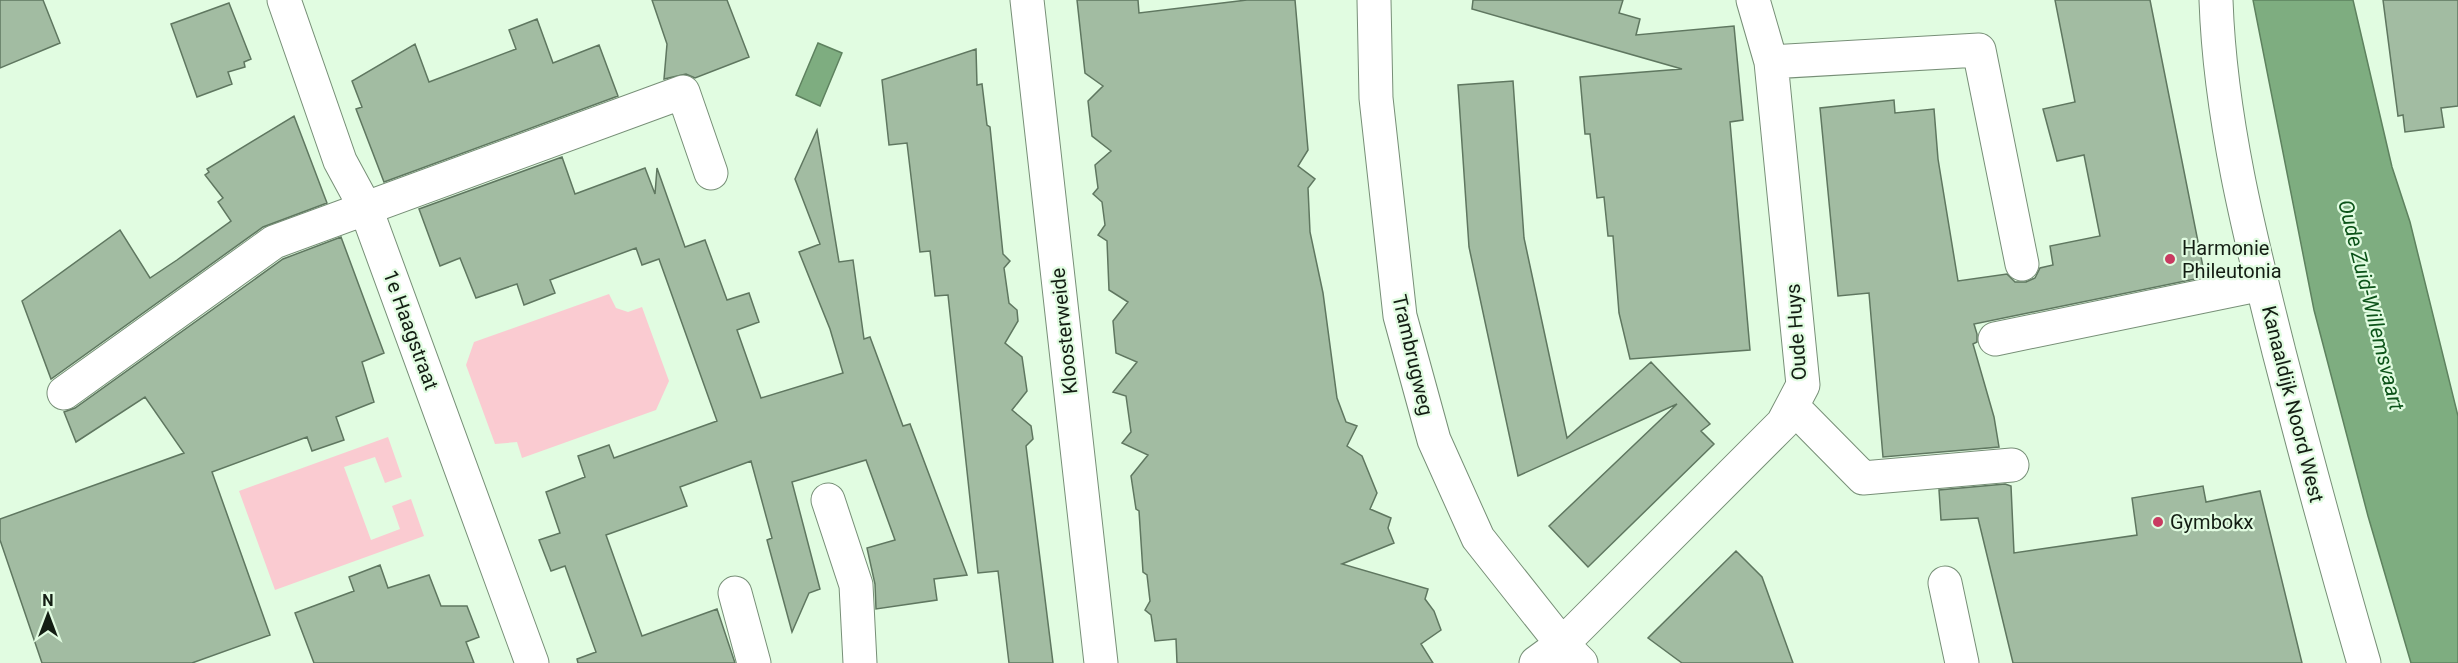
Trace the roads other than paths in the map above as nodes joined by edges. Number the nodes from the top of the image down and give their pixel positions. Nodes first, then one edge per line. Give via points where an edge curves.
1 (284, 0) edge
2 (1027, 0) edge
3 (1374, 0) edge
4 (1754, 0) edge
5 (2197, 0) edge
6 (2216, 0) edge
7 (2218, 52) junction
8 (1771, 62) junction
9 (711, 173) dead end
10 (366, 209) junction
11 (2022, 264) dead end
12 (2262, 284) junction
13 (1995, 339) dead end
14 (64, 393) dead end
15 (1792, 406) junction
16 (2012, 465) dead end
17 (828, 500) dead end
18 (1945, 583) dead end
19 (735, 593) dead end
20 (1560, 657) edge
21 (532, 663) edge
22 (754, 663) edge
23 (860, 663) edge
24 (1101, 663) edge
25 (1962, 663) edge
26 (2364, 663) edge

1 - 10 street, 1e Haagstraat via 340,161
2 - 24 street, Kloosterweide
3 - 20 street, Trambrugweg via 1376,98 1400,316 1434,440 1478,538
4 - 8 street, Oude Huys
5 - 7 street
6 - 7 street, Kanaaldijk Noord West
7 - 12 street, Kanaaldijk Noord West
8 - 11 street via 1979,50
8 - 15 street, Oude Huys via 1803,385
9 - 10 street via 683,92
10 - 14 street via 274,242
10 - 21 street, 1e Haagstraat
12 - 13 street
12 - 26 street, Kanaaldijk Noord West
15 - 16 street via 1863,478
15 - 20 street, Oude Huys via 1783,423
17 - 23 street via 856,585
18 - 25 street
19 - 22 street

